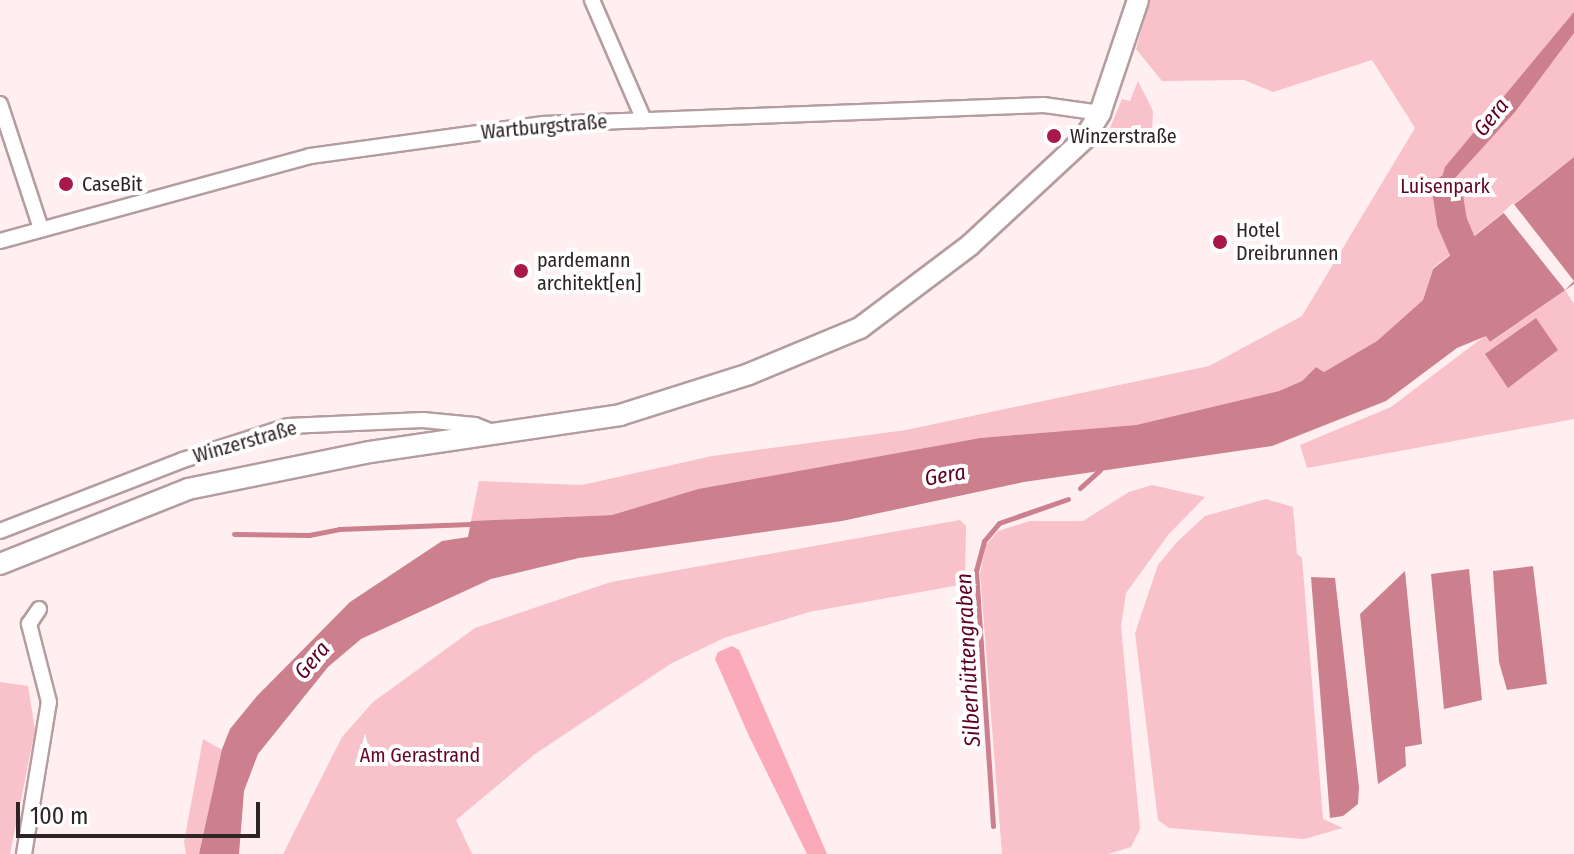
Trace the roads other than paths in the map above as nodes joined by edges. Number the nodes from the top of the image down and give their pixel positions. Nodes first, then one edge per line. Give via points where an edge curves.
1 (592, 0) edge
2 (1138, 0) edge
3 (0, 104) edge
4 (1100, 113) junction
5 (644, 120) junction
6 (41, 229) junction
7 (0, 241) edge
8 (501, 436) junction
9 (0, 531) edge
10 (0, 564) edge
11 (39, 609) dead end
12 (24, 854) edge

1 - 5 street
2 - 4 street, Winzerstraße
3 - 6 street
4 - 5 street, Wartburgstraße via 1044,105
4 - 8 street, Winzerstraße via 1058,166 970,245 860,328 685,396 620,415
5 - 6 street, Wartburgstraße via 544,124 326,153
6 - 7 street, Wartburgstraße
8 - 9 street, Winzerstraße via 475,425 423,420 288,426 183,460
8 - 10 street, Winzerstraße via 234,477 138,505
11 - 12 street via 29,624 49,702

